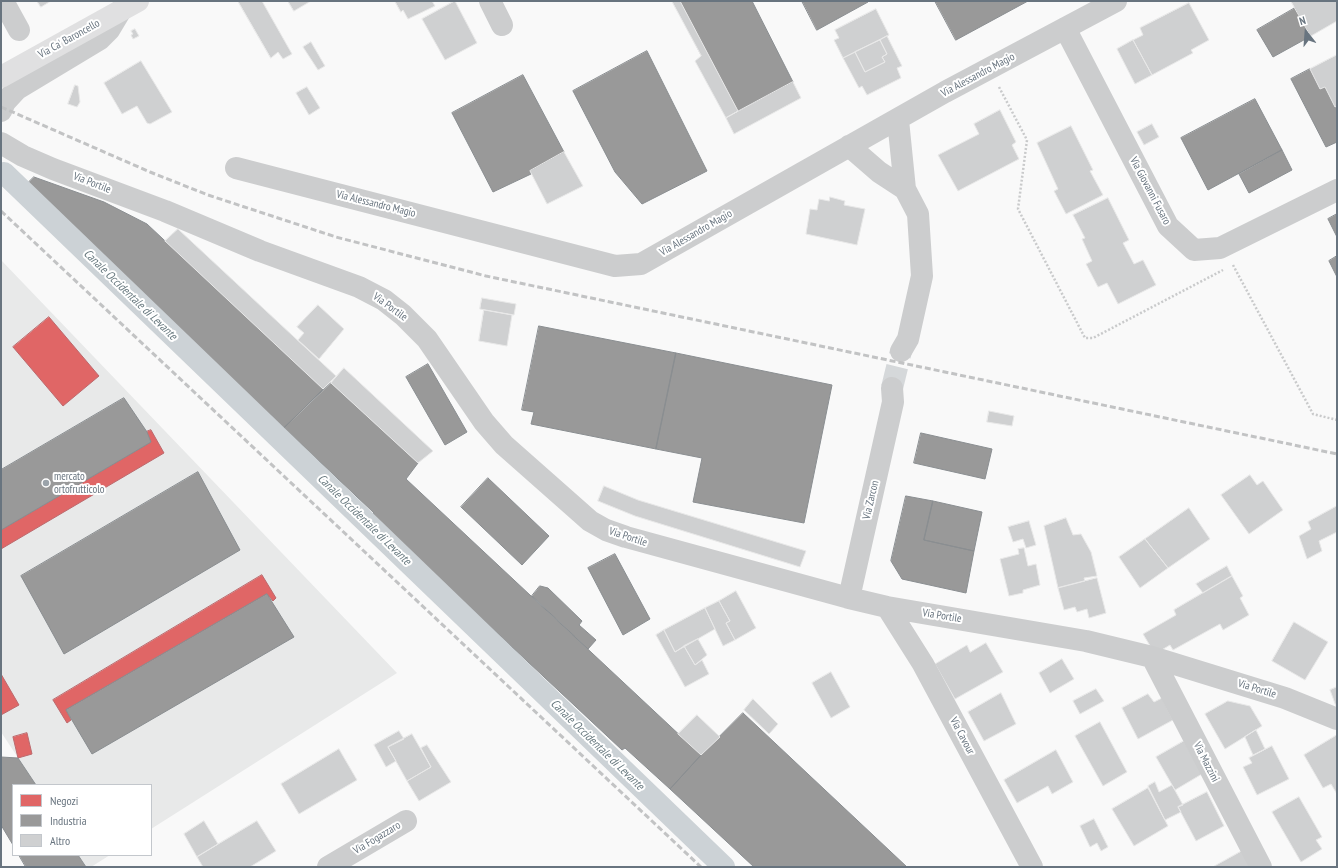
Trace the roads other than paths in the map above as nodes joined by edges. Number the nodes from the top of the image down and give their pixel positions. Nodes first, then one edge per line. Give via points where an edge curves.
1 (4, 1) edge
2 (490, 1) edge
3 (1116, 1) edge
4 (129, 6) edge
5 (502, 25) dead end
6 (1064, 28) junction
7 (19, 30) dead end
8 (1, 77) edge
9 (1, 111) edge
10 (898, 120) junction
11 (1, 125) edge
12 (1, 143) edge
13 (849, 146) junction
14 (24, 156) junction
15 (236, 168) dead end
16 (906, 189) junction
17 (1337, 190) edge
18 (906, 348) tunnel mouth
19 (895, 394) tunnel mouth
20 (849, 598) junction
21 (887, 607) junction
22 (1152, 657) junction
23 (1337, 719) edge
24 (406, 821) dead end
25 (328, 867) edge
26 (1032, 867) edge
27 (1261, 867) edge

1 - 7 street
2 - 5 street
3 - 6 street, Via Alessandro Magio
4 - 8 main road, Via Ca' Baroncello
4 - 9 street via 100,39 18,89 5,102
6 - 10 street, Via Alessandro Magio
6 - 17 street, Via Giovanni Fusaro via 1168,226 1194,250 1220,248 1229,255
10 - 13 street, Via Alessandro Magio
10 - 16 street
11 - 14 street via 8,141
12 - 14 street
13 - 15 street, Via Alessandro Magio via 641,264 615,266
13 - 16 street via 879,172
14 - 20 street, Via Portile via 260,251 359,287 384,300 404,315 427,339 484,422 504,445 590,521 606,530 670,550
16 - 18 street via 918,214 922,276
19 - 20 street, Via Zarcon
20 - 21 street, Via Portile
21 - 22 street, Via Portile via 1086,640
21 - 26 street, Via Cavour via 923,664
22 - 23 street, Via Portile via 1286,698
22 - 27 street, Via Mazzini
24 - 25 street, Via Fogazzaro

